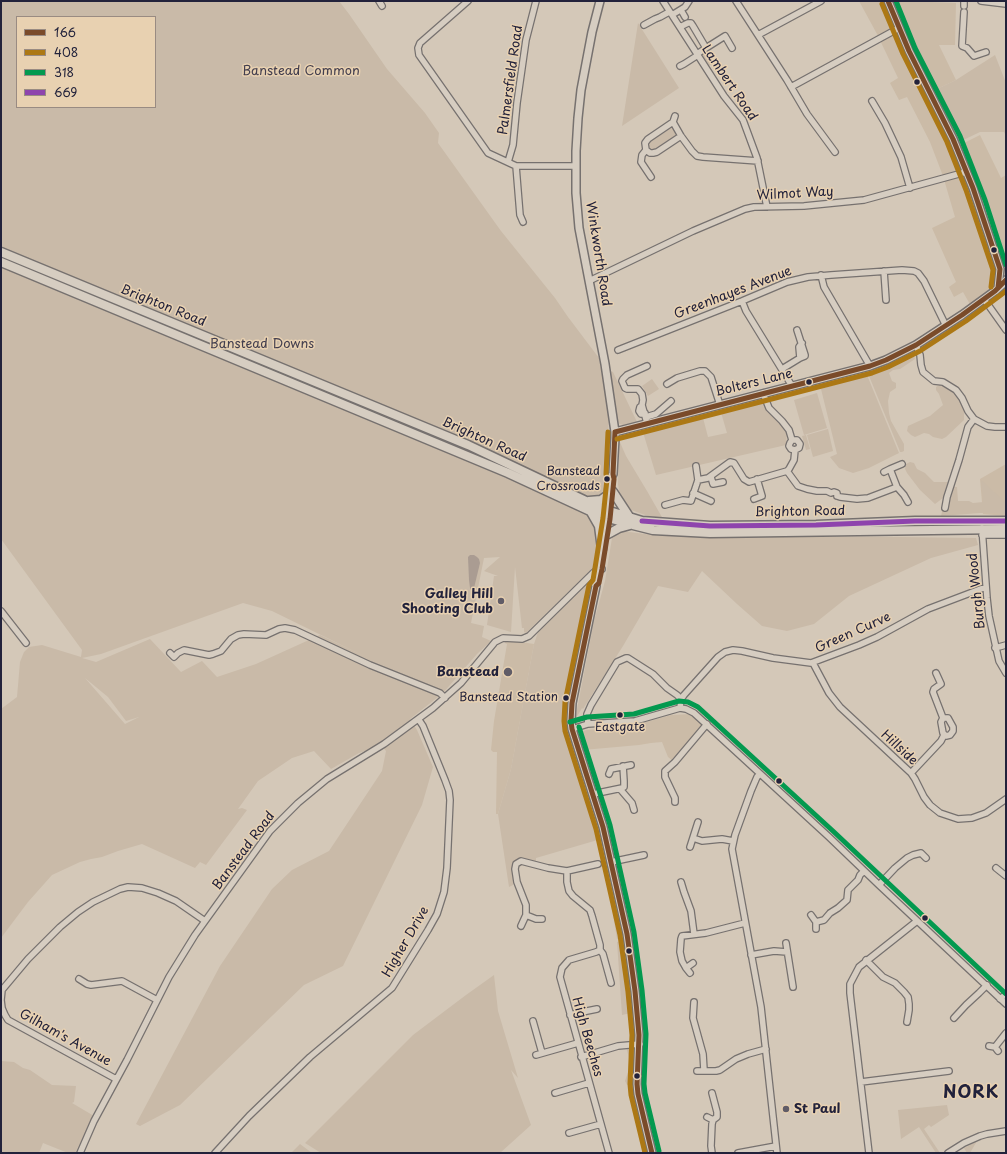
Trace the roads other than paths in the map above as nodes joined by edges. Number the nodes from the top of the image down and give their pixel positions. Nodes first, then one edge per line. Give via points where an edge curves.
1 (468, 1) edge
2 (536, 1) edge
3 (600, 1) edge
4 (663, 1) edge
5 (689, 1) edge
6 (736, 1) edge
7 (821, 1) edge
8 (888, 1) edge
9 (981, 1) edge
10 (811, 3) edge
11 (1006, 4) edge
12 (964, 6) edge
13 (681, 10) junction
14 (671, 14) junction
15 (686, 17) dead end
16 (644, 25) dead end
17 (680, 27) junction
18 (899, 28) junction
19 (758, 34) junction
20 (706, 48) junction
21 (732, 48) dead end
22 (986, 52) dead end
23 (697, 54) junction
24 (680, 66) dead end
25 (791, 87) junction
26 (872, 101) dead end
27 (675, 116) dead end
28 (673, 122) junction
29 (681, 136) junction
30 (646, 150) junction
31 (835, 152) dead end
32 (758, 161) junction
33 (508, 162) junction
34 (516, 166) junction
35 (576, 166) junction
36 (966, 172) junction
37 (651, 177) dead end
38 (910, 188) junction
39 (767, 207) junction
40 (523, 222) dead end
41 (1, 252) edge
42 (1, 262) edge
43 (1003, 269) edge
44 (884, 272) junction
45 (821, 275) junction
46 (1006, 280) edge
47 (589, 282) junction
48 (998, 288) junction
49 (984, 299) junction
50 (886, 300) dead end
51 (742, 301) junction
52 (946, 326) junction
53 (797, 330) dead end
54 (1006, 330) edge
55 (916, 345) junction
56 (618, 350) dead end
57 (647, 366) dead end
58 (870, 366) junction
59 (782, 369) junction
60 (667, 384) dead end
61 (792, 386) junction
62 (763, 394) junction
63 (670, 401) dead end
64 (720, 405) junction
65 (646, 417) junction
66 (974, 419) junction
67 (1006, 427) edge
68 (615, 432) junction
69 (902, 464) dead end
70 (696, 466) dead end
71 (786, 471) junction
72 (711, 476) junction
73 (698, 480) junction
74 (757, 480) junction
75 (723, 482) dead end
76 (897, 487) junction
77 (693, 493) junction
78 (611, 494) junction
79 (754, 499) dead end
80 (586, 501) junction
81 (691, 501) junction
82 (711, 501) dead end
83 (908, 502) dead end
84 (665, 505) dead end
85 (689, 507) dead end
86 (945, 508) dead end
87 (591, 512) junction
88 (608, 515) junction
89 (1006, 521) edge
90 (632, 522) junction
91 (658, 527) junction
92 (1006, 528) edge
93 (982, 532) junction
94 (608, 534) junction
95 (1006, 535) edge
96 (602, 549) junction
97 (600, 569) junction
98 (986, 587) junction
99 (1, 611) edge
100 (26, 643) dead end
101 (1006, 645) edge
102 (995, 648) junction
103 (170, 653) dead end
104 (813, 663) junction
105 (936, 673) dead end
106 (1006, 673) edge
107 (445, 698) junction
108 (681, 699) junction
109 (680, 708) junction
110 (943, 718) junction
111 (419, 720) junction
112 (588, 724) junction
113 (706, 724) junction
114 (572, 729) junction
115 (944, 735) junction
116 (631, 765) dead end
117 (624, 766) junction
118 (910, 773) junction
119 (609, 774) dead end
120 (760, 774) junction
121 (620, 789) junction
122 (593, 794) junction
123 (1006, 799) edge
124 (675, 802) dead end
125 (634, 810) dead end
126 (698, 822) dead end
127 (693, 838) junction
128 (733, 841) junction
129 (690, 847) dead end
130 (644, 855) dead end
131 (926, 858) dead end
132 (611, 862) junction
133 (598, 864) dead end
134 (996, 868) dead end
135 (567, 870) junction
136 (864, 871) junction
137 (1006, 876) edge
138 (681, 882) dead end
139 (879, 885) junction
140 (526, 915) junction
141 (811, 915) dead end
142 (542, 919) dead end
143 (205, 921) junction
144 (918, 921) junction
145 (816, 922) junction
146 (745, 923) junction
147 (520, 926) dead end
148 (816, 929) dead end
149 (694, 934) junction
150 (786, 944) dead end
151 (600, 950) junction
152 (787, 952) junction
153 (751, 954) junction
154 (866, 960) junction
155 (693, 963) dead end
156 (686, 968) junction
157 (690, 973) dead end
158 (79, 979) dead end
159 (611, 983) dead end
160 (987, 985) junction
161 (792, 987) dead end
162 (2, 991) edge
163 (1006, 994) edge
164 (1000, 999) junction
165 (156, 1000) junction
166 (694, 1002) dead end
167 (1006, 1004) edge
168 (597, 1010) dead end
169 (3, 1015) edge
170 (570, 1016) junction
171 (954, 1018) dead end
172 (533, 1021) dead end
173 (906, 1022) dead end
174 (1006, 1033) edge
175 (578, 1043) junction
176 (640, 1044) junction
177 (994, 1048) dead end
178 (766, 1049) junction
179 (581, 1057) junction
180 (704, 1070) junction
181 (697, 1071) dead end
182 (949, 1072) dead end
183 (116, 1079) junction
184 (861, 1082) junction
185 (589, 1083) junction
186 (555, 1093) dead end
187 (712, 1093) dead end
188 (707, 1117) dead end
189 (713, 1120) junction
190 (601, 1124) junction
191 (1006, 1131) edge
192 (569, 1133) dead end
193 (776, 1146) junction
194 (958, 1147) junction
195 (80, 1153) edge
196 (215, 1153) edge
197 (609, 1153) edge
198 (652, 1153) edge
199 (712, 1153) edge
200 (738, 1153) edge
201 (777, 1153) edge
202 (869, 1153) edge
203 (948, 1153) edge
204 (962, 1153) edge

1 - 33 street via 420,43 418,51 488,154
2 - 33 street, Palmersfield Road via 526,40 513,145
3 - 35 main road, Winkworth Road via 581,90
4 - 14 street, Lambert Road
5 - 13 street
6 - 19 street
7 - 10 street
8 - 18 main road
9 - 11 street
10 - 19 street
12 - 22 street via 962,46 974,56
13 - 14 street
13 - 15 street
14 - 16 street
14 - 17 street, Lambert Road
17 - 20 street via 691,23
17 - 23 street, Lambert Road
18 - 25 street
18 - 36 main road via 919,73 934,98
19 - 25 street
20 - 21 street via 725,36
20 - 23 street
23 - 24 street
23 - 32 street, Lambert Road via 743,120
25 - 31 street
26 - 38 street via 901,157
27 - 28 street
28 - 29 street
28 - 30 street via 648,139 645,143
29 - 30 street via 657,152 650,153
29 - 32 street via 694,154 700,157
30 - 37 street via 641,162
32 - 39 street, Lambert Road
33 - 34 street
34 - 35 street
34 - 40 street
35 - 47 main road, Winkworth Road via 579,228
36 - 38 street, Wilmot Way
36 - 43 main road via 997,259
38 - 39 street, Wilmot Way via 864,200
39 - 47 street, Wilmot Way via 749,208 727,216
41 - 80 highway, Brighton Road via 468,445
42 - 87 highway, Brighton Road via 508,473
43 - 46 main road
43 - 48 main road
44 - 45 street, Greenhayes Avenue
44 - 50 street
44 - 52 street, Greenhayes Avenue via 909,270 918,273
45 - 51 street, Greenhayes Avenue via 787,282
45 - 58 street via 822,284
46 - 48 main road, Bolters Lane
47 - 68 main road, Winkworth Road
48 - 49 main road, Bolters Lane
49 - 52 main road, Bolters Lane
49 - 54 street
51 - 56 street, Greenhayes Avenue
51 - 59 street
52 - 55 main road, Bolters Lane
53 - 59 street via 806,355
55 - 58 main road, Bolters Lane
55 - 66 street via 923,372 934,381 943,382 956,390
57 - 65 street via 627,375 622,382 625,388 640,391
58 - 61 main road, Bolters Lane
59 - 61 street
60 - 64 street via 683,376 705,372 711,377
61 - 62 main road, Bolters Lane
62 - 64 main road, Bolters Lane
62 - 71 street via 768,408 786,426 792,440 799,443 794,460
63 - 65 street via 656,414
64 - 65 main road, Bolters Lane
65 - 68 main road, Bolters Lane
66 - 67 street via 995,428
66 - 86 street via 968,427
68 - 78 main road, Winkworth Road via 614,479
69 - 76 street via 887,471
70 - 73 street
71 - 74 street
71 - 76 street via 798,486 840,497 868,498
72 - 73 street
72 - 74 street via 733,462 744,480
72 - 75 street via 713,484
73 - 77 street
74 - 79 street via 762,496
76 - 83 street
77 - 81 street
77 - 82 street
78 - 80 highway via 601,500
78 - 88 main road, Winkworth Road
78 - 90 highway
80 - 88 highway, Brighton Road
81 - 84 street via 683,500
81 - 85 street
87 - 88 highway, Brighton Road
87 - 96 highway via 599,526
88 - 90 highway, Brighton Road
88 - 94 main road
88 - 96 main road
89 - 91 highway, Brighton Road
90 - 91 highway, Brighton Road via 642,521
90 - 94 highway
91 - 93 highway, Brighton Road via 710,533
92 - 93 highway, Brighton Road
93 - 95 street, Brighton Road
93 - 98 street, Burgh Wood
94 - 97 main road
96 - 97 main road
97 - 107 street, Banstead Road via 593,572 529,636 522,639 500,639 495,642
97 - 114 main road via 599,584 596,586 570,713
98 - 102 street, Burgh Wood
98 - 104 street, Green Curve via 928,609 871,639
99 - 100 street
101 - 102 street
102 - 106 street, Burgh Wood
103 - 107 street via 174,657 184,650 213,654 238,635 266,635 285,628 295,630 370,665 440,693
104 - 108 street, Green Curve via 742,651 725,652
104 - 118 street, Hillside via 828,693 840,707
105 - 110 street via 941,684 933,692
107 - 111 street, Banstead Road
108 - 109 street
108 - 112 street via 652,674 624,658 617,662 591,705 587,714
109 - 112 street via 635,721
109 - 113 street via 690,710
110 - 115 street via 941,724
110 - 115 street via 949,720 953,729 952,734
111 - 143 street, Banstead Road via 326,779 298,803 270,831
111 - 196 street, Higher Drive via 445,780 450,800 447,868 444,892 437,914 392,988 310,1057
112 - 114 street
113 - 120 street
113 - 124 street via 665,772
114 - 122 main road
115 - 118 street
116 - 117 street
117 - 119 street via 611,769
117 - 121 street via 624,787
118 - 123 street, Hillside via 930,804 952,817 964,819 979,816
120 - 128 street via 750,791
120 - 136 street
121 - 122 street
121 - 125 street via 632,803
122 - 132 main road
126 - 127 street
127 - 128 street via 702,841
127 - 129 street
128 - 146 street via 732,856
130 - 132 street
131 - 139 street via 921,853 912,855
132 - 176 main road via 630,958
133 - 135 street
134 - 137 street
135 - 140 street via 521,861 516,864 516,877 526,905
135 - 151 street via 569,891 590,910
136 - 139 street
136 - 145 street via 848,890 847,900 824,920
138 - 149 street via 691,911
139 - 144 street
140 - 142 street
140 - 147 street
141 - 145 street
143 - 162 street, Gilham's Avenue via 158,893 142,888 120,889 93,902 50,935
143 - 165 street, Banstead Road
144 - 154 street
144 - 160 street
145 - 148 street
146 - 149 street
146 - 153 street
149 - 156 street via 680,939 680,957
150 - 152 street
151 - 159 street
151 - 170 street, High Beeches via 569,960 562,968 560,977
152 - 153 street
152 - 161 street
153 - 178 street
154 - 173 street via 908,997 909,1010
154 - 184 street via 857,970 849,989
155 - 156 street
156 - 157 street
158 - 165 street via 91,985 122,981
160 - 164 street
160 - 171 street via 969,1001 961,1015
162 - 169 street, Gilham's Avenue
163 - 164 street
164 - 167 street
165 - 183 street, Banstead Road
166 - 180 street via 693,1018
168 - 170 street
169 - 183 street, Gilham's Avenue
170 - 175 street, High Beeches
172 - 175 street via 539,1054
174 - 177 street
175 - 179 street, High Beeches
176 - 179 street via 618,1046
176 - 198 main road via 638,1094
178 - 180 street via 736,1059 720,1070
178 - 193 street
179 - 185 street, High Beeches
180 - 181 street
182 - 184 street
183 - 195 street, Banstead Road
184 - 202 street
185 - 186 street
185 - 190 street, High Beeches
187 - 189 street via 717,1112
188 - 189 street
189 - 199 street
190 - 192 street
190 - 197 street, High Beeches
191 - 194 street via 980,1136
193 - 200 street
193 - 201 street
194 - 203 street
194 - 204 street

